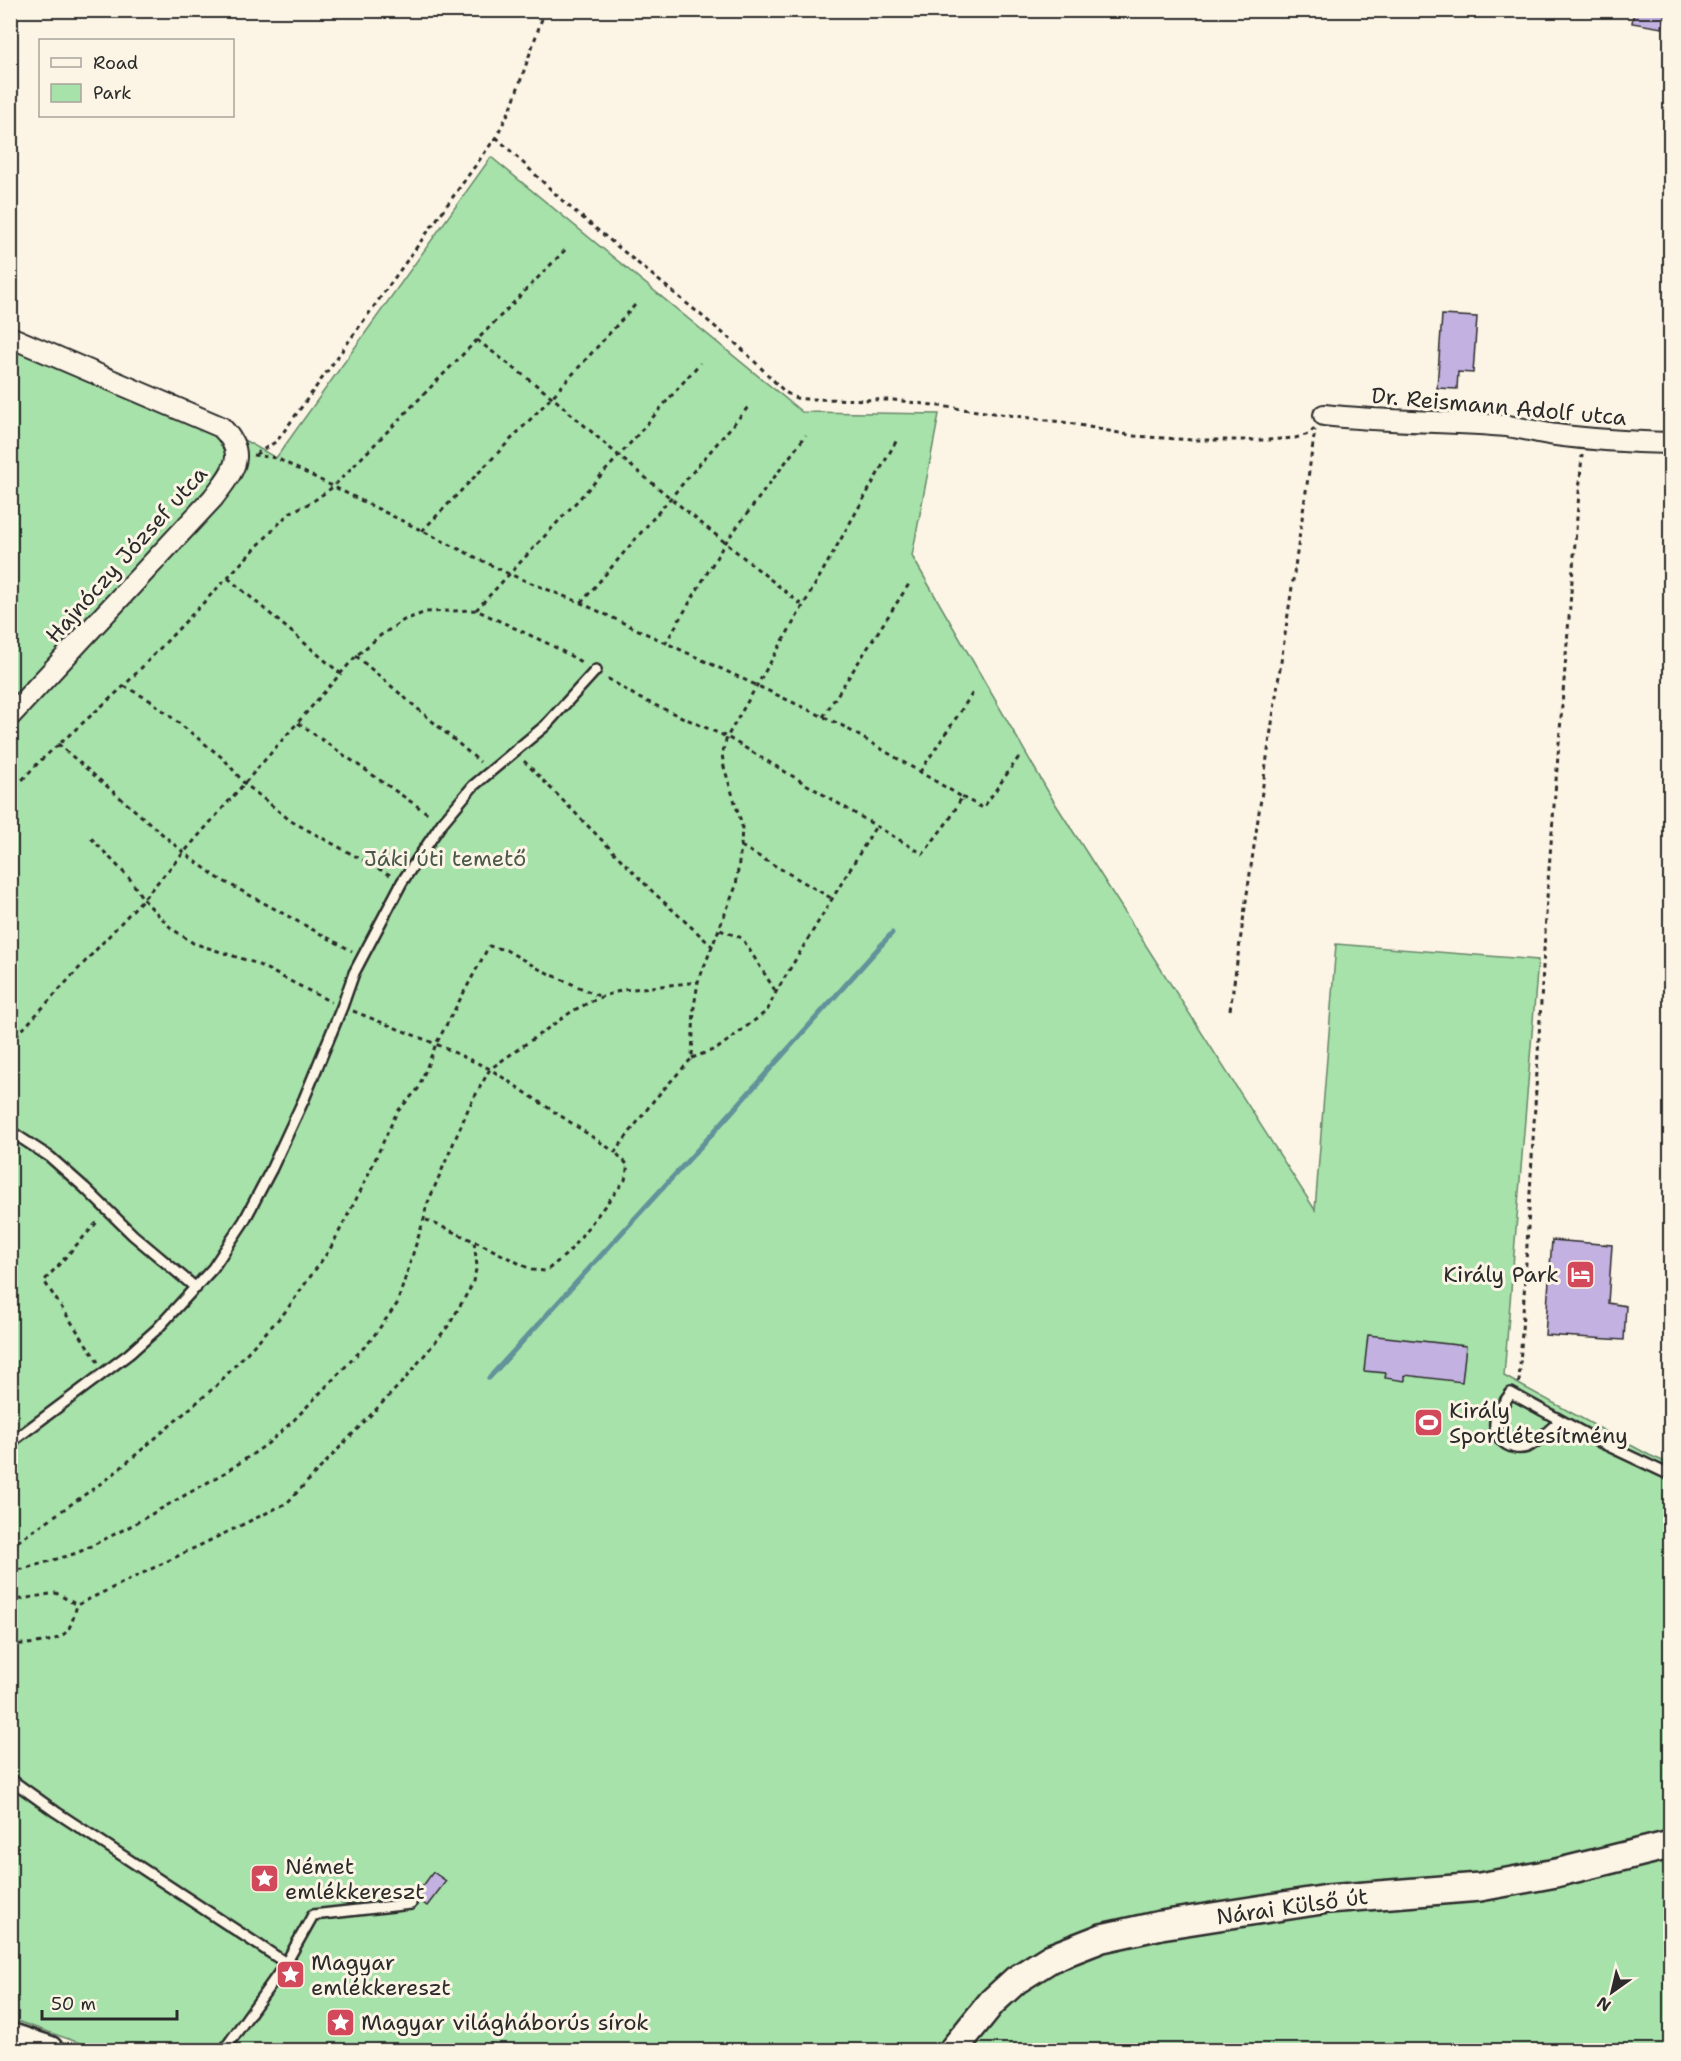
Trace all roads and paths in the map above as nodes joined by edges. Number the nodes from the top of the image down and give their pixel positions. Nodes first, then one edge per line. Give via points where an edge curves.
1 (546, 10) edge
2 (496, 137) junction
3 (567, 248) dead end
4 (635, 305) dead end
5 (10, 337) edge
6 (477, 340) junction
7 (700, 363) dead end
8 (552, 397) junction
9 (749, 406) dead end
10 (1324, 415) dead end
11 (806, 435) dead end
12 (897, 438) dead end
13 (1584, 439) junction
14 (1671, 443) edge
15 (246, 455) junction
16 (619, 456) junction
17 (333, 487) junction
18 (670, 498) junction
19 (422, 531) junction
20 (725, 543) junction
21 (508, 574) junction
22 (228, 578) junction
23 (909, 584) dead end
24 (581, 603) junction
25 (803, 606) junction
26 (476, 610) junction
27 (664, 644) junction
28 (356, 656) junction
29 (596, 670) junction
30 (340, 674) junction
31 (124, 686) junction
32 (757, 687) junction
33 (974, 691) dead end
34 (10, 716) edge
35 (823, 717) junction
36 (297, 723) junction
37 (727, 737) junction
38 (58, 744) junction
39 (514, 751) junction
40 (1021, 754) dead end
41 (491, 771) junction
42 (920, 772) junction
43 (244, 783) junction
44 (10, 793) edge
45 (962, 797) junction
46 (442, 823) junction
47 (876, 826) junction
48 (91, 838) dead end
49 (741, 846) junction
50 (183, 852) junction
51 (402, 882) junction
52 (832, 898) junction
53 (143, 899) junction
54 (720, 930) junction
55 (713, 947) junction
56 (363, 957) junction
57 (698, 982) junction
58 (776, 992) junction
59 (602, 997) junction
60 (342, 1007) junction
61 (1230, 1010) dead end
62 (10, 1043) edge
63 (436, 1044) junction
64 (692, 1058) junction
65 (490, 1069) junction
66 (10, 1131) edge
67 (615, 1152) junction
68 (108, 1210) junction
69 (424, 1219) junction
70 (474, 1241) junction
71 (196, 1288) junction
72 (106, 1373) junction
73 (1514, 1394) junction
74 (1561, 1421) junction
75 (10, 1443) edge
76 (1671, 1475) edge
77 (10, 1547) edge
78 (10, 1570) edge
79 (10, 1601) edge
80 (77, 1605) junction
81 (10, 1645) edge
82 (10, 1779) edge
83 (1671, 1845) edge
84 (411, 1904) dead end
85 (286, 1963) junction
86 (14, 2042) edge
87 (49, 2050) edge
88 (224, 2050) edge
89 (953, 2050) edge

1 - 2 path via 511,108
2 - 15 path via 277,441
2 - 61 path via 566,204 796,398 894,399 1134,436 1193,440 1294,438 1309,434 1315,426
3 - 6 path
4 - 8 path
5 - 15 street via 221,427
6 - 8 path
6 - 17 path
7 - 16 path
8 - 16 path
8 - 19 path
9 - 18 path
10 - 13 street, Dr. Reismann Adolf utca via 1510,427
11 - 20 path
12 - 25 path
13 - 14 street, Dr. Reismann Adolf utca
13 - 73 path via 1548,881
15 - 17 path via 276,458
15 - 34 street, Hajnóczy József utca via 213,498
16 - 18 path
16 - 21 path
17 - 19 path
17 - 22 path via 289,513
18 - 20 path
18 - 24 path
19 - 21 path
20 - 25 path
20 - 27 path
21 - 24 path
21 - 26 path
22 - 30 path
22 - 31 path
23 - 35 path
24 - 27 path
25 - 32 path
26 - 28 path via 426,612 404,620
26 - 29 path
27 - 32 path
28 - 30 path
28 - 41 path
29 - 37 path via 639,698
29 - 39 lane via 545,726
30 - 36 path
31 - 38 path
31 - 43 path via 151,701 224,759
32 - 35 path
32 - 37 path
33 - 42 path
35 - 42 path
36 - 43 path
36 - 46 path
37 - 47 path
37 - 49 path via 722,753 742,825
38 - 44 path
38 - 50 path
39 - 41 lane
39 - 55 path
40 - 45 path via 983,808
41 - 46 lane via 472,786
42 - 45 path
43 - 50 path
43 - 51 path via 291,821
45 - 47 path via 923,854
46 - 51 lane
47 - 52 path
48 - 53 path via 130,879
49 - 52 path
49 - 54 path via 736,886
50 - 53 path
50 - 56 path via 218,878
51 - 56 lane
52 - 58 path
53 - 60 path via 171,928 193,943 255,963
53 - 62 path
54 - 55 path
54 - 58 path via 742,938
55 - 57 path
56 - 60 lane
57 - 59 path via 623,990
57 - 64 path
58 - 64 path via 766,1011 718,1048
59 - 63 path via 506,950 489,946
59 - 65 path via 574,1010
60 - 63 path
60 - 71 lane via 271,1170 238,1230
63 - 65 path
63 - 77 path via 418,1089 397,1112 330,1249 285,1312 208,1394 110,1477
64 - 67 path
65 - 67 path
65 - 69 path via 469,1107
66 - 68 lane via 50,1157
67 - 70 path via 628,1165 625,1180 568,1253 546,1271 532,1270
68 - 71 lane
68 - 72 path via 44,1281
69 - 70 path
69 - 78 path via 397,1304 370,1341 266,1445 226,1472 76,1553
70 - 80 path via 477,1266 472,1285 449,1325 405,1379 287,1503
71 - 72 lane via 157,1329
72 - 75 lane
73 - 74 lane
73 - 74 lane via 1499,1411 1495,1423 1498,1436 1509,1447 1532,1445
74 - 76 lane
79 - 80 path via 56,1593
80 - 81 path via 63,1635
82 - 85 lane
83 - 89 street, Nárai Külső út via 1480,1887 1328,1899 1102,1938 1051,1958 1016,1980 992,2002
84 - 85 lane via 313,1915
85 - 88 lane
86 - 87 street

